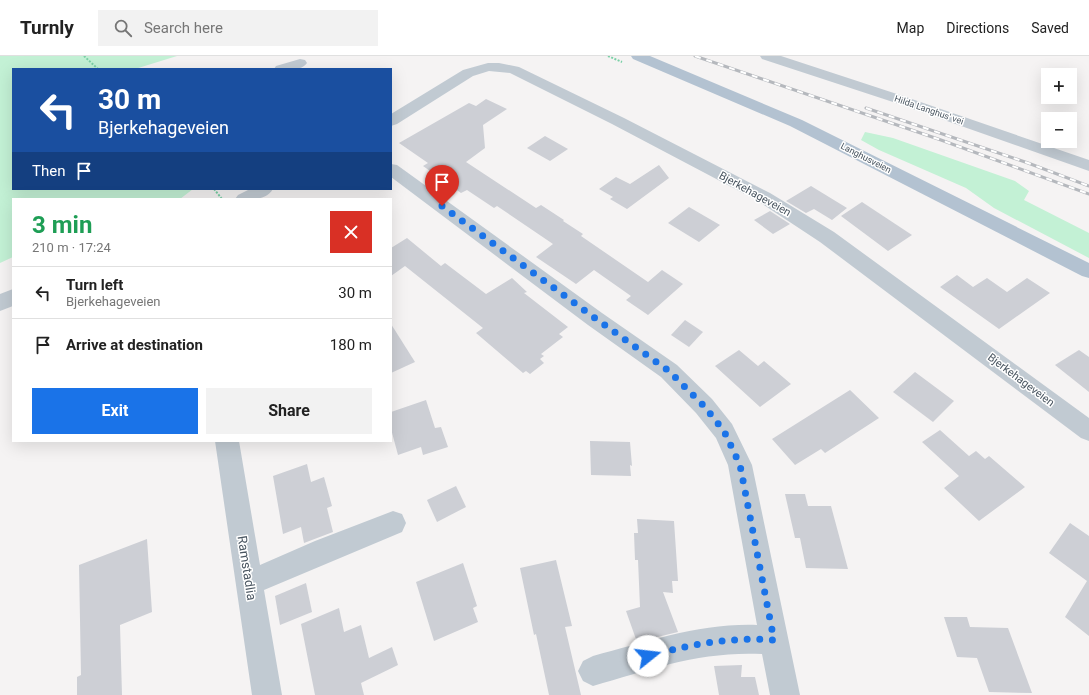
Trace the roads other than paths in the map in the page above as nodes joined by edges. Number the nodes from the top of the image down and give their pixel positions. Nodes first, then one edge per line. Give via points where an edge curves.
1 (638, 56) edge
2 (767, 56) edge
3 (299, 63) edge
4 (284, 68) edge
5 (392, 120) edge
6 (1089, 166) edge
7 (392, 170) edge
8 (262, 190) edge
9 (246, 198) edge
10 (1089, 271) edge
11 (12, 297) edge
12 (0, 303) edge
13 (1089, 431) edge
14 (227, 442) edge
15 (393, 523) dead end
16 (249, 583) junction
17 (774, 640) junction
18 (593, 672) dead end
19 (267, 695) edge
20 (786, 695) edge

1 - 10 main road, Langhusveien via 816,133
2 - 6 street, Hilda Langhus' vei
3 - 4 street
5 - 13 street, Bjerkehageveien via 468,72 499,67 514,70 764,197 827,237
7 - 17 street via 669,371 704,406 724,431 740,465
8 - 9 street
11 - 12 street
14 - 16 street, Ramstadlia
15 - 16 street
16 - 19 street, Ramstadlia
17 - 18 street via 716,640 676,648
17 - 20 street

